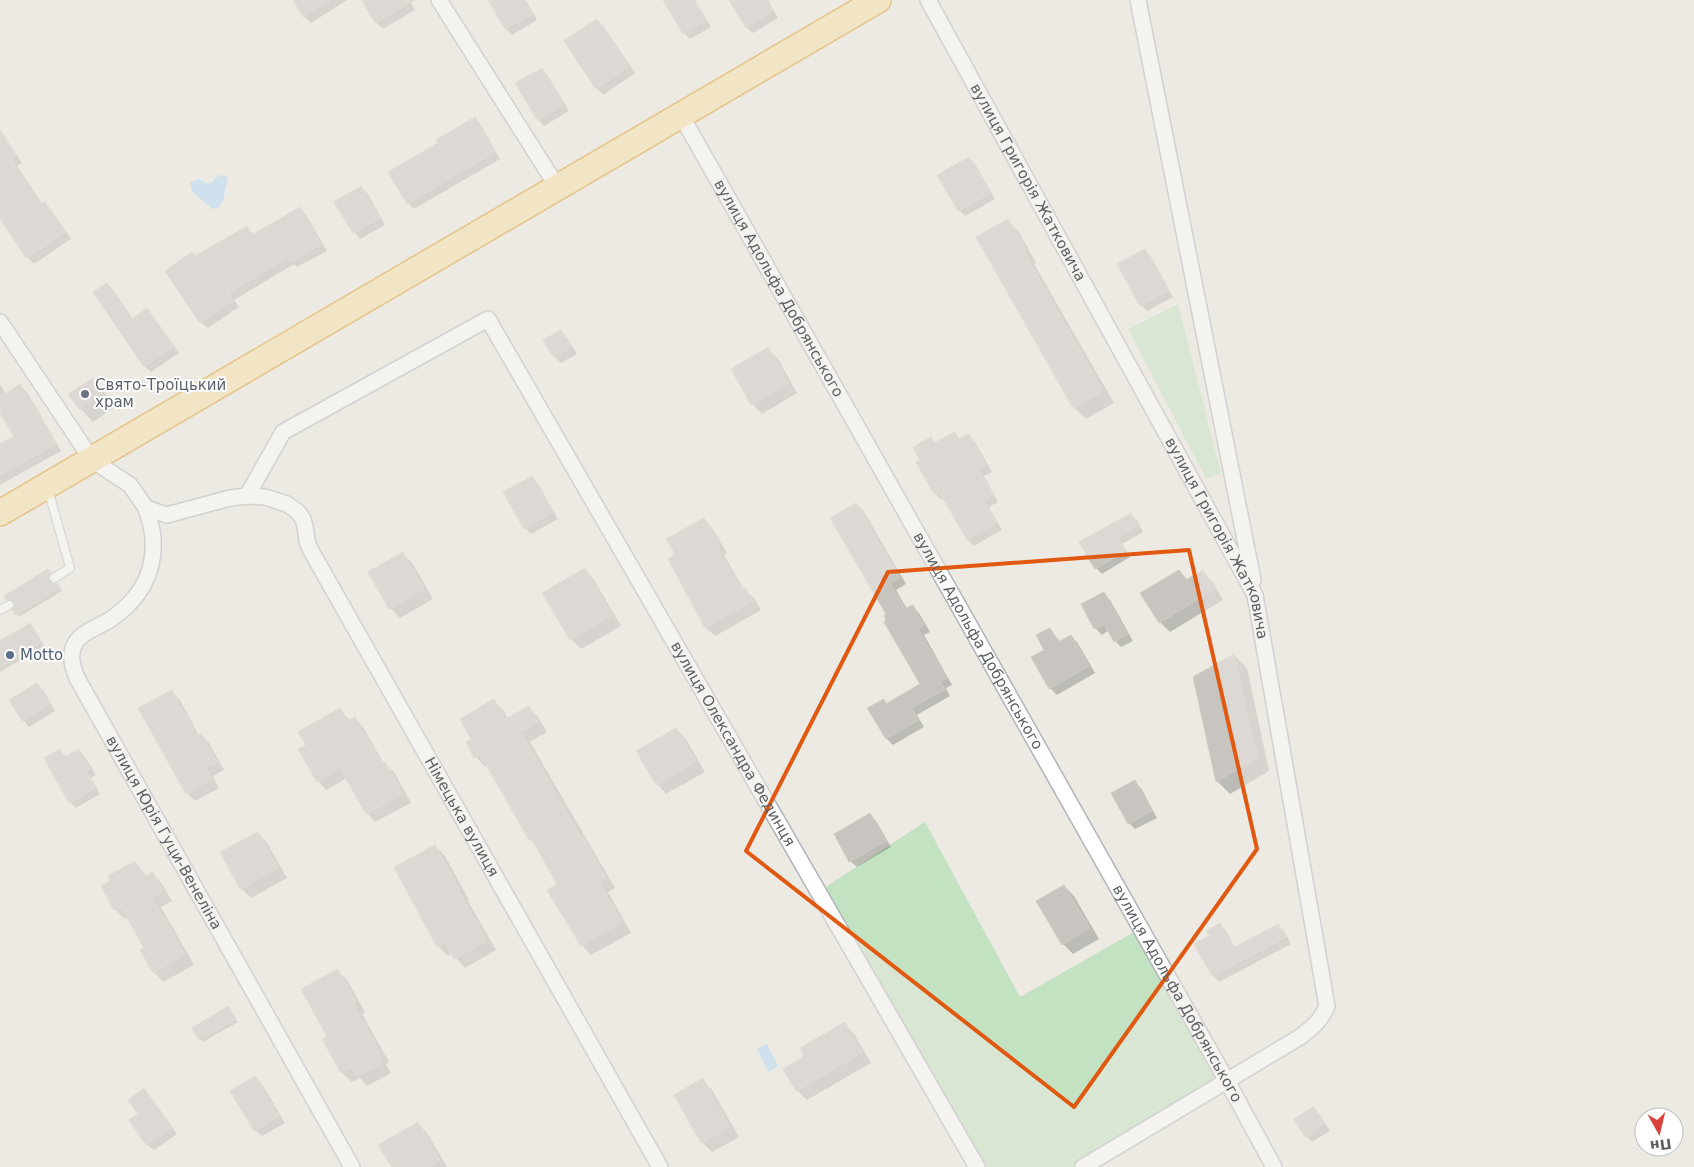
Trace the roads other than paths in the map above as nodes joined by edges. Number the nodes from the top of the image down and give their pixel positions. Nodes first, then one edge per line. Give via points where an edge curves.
1 (439, 0) edge
2 (878, 0) edge
3 (928, 0) edge
4 (1138, 0) edge
5 (681, 115) junction
6 (558, 188) junction
7 (0, 322) edge
8 (92, 460) junction
9 (48, 486) junction
10 (247, 496) junction
11 (146, 508) junction
12 (0, 513) edge
13 (54, 578) dead end
14 (1256, 594) junction
15 (9, 605) dead end
16 (0, 610) edge
17 (1227, 1081) junction
18 (352, 1167) edge
19 (660, 1167) edge
20 (977, 1167) edge
21 (1083, 1167) edge
22 (1274, 1167) edge

1 - 6 street
2 - 5 highway
3 - 14 street, вулиця Григорія Жатковича
4 - 14 street
5 - 6 highway
5 - 17 street, вулиця Адольфа Добрянського
6 - 8 highway
7 - 8 street
8 - 9 highway
8 - 11 street via 130,485
9 - 12 highway
9 - 13 lane via 70,568
10 - 11 street, Німецька вулиця via 167,514
10 - 19 street, Німецька вулиця via 265,497 287,504 303,519 310,549
10 - 20 street, вулиця Олександра Фединця via 283,432 488,319
11 - 18 street, вулиця Юрія Гуци-Венеліна via 152,529 153,556 144,586 122,610 84,634 74,647 72,663 77,678
14 - 17 street, вулиця Григорія Жатковича via 1327,1006 1322,1017 1300,1037
15 - 16 lane
17 - 21 street
17 - 22 street, вулиця Адольфа Добрянського

